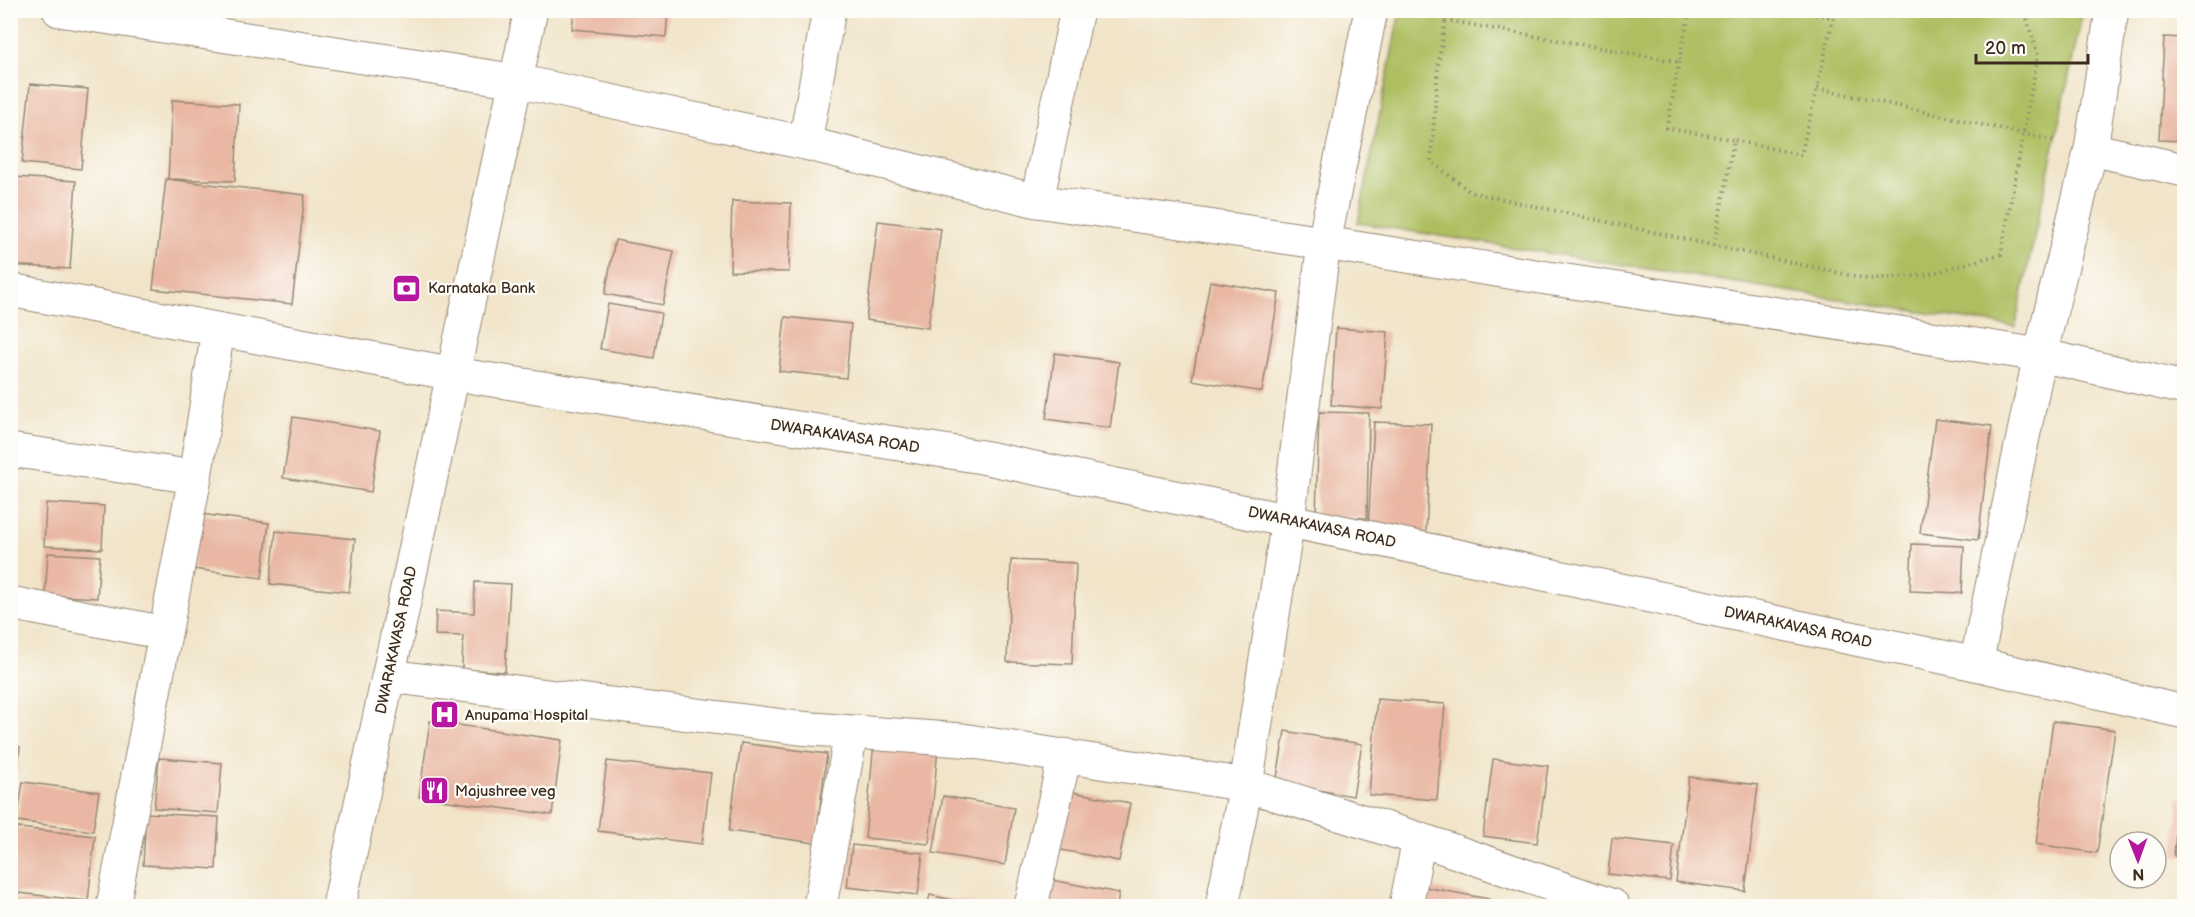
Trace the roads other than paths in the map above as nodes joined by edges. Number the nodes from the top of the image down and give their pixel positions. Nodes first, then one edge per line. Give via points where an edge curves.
1 (59, 10) edge
2 (531, 10) edge
3 (829, 10) edge
4 (1077, 10) edge
5 (1371, 10) edge
6 (2112, 10) edge
7 (188, 20) edge
8 (517, 81) junction
9 (805, 143) junction
10 (2091, 149) junction
11 (2184, 170) edge
12 (1037, 201) junction
13 (1324, 243) junction
14 (10, 290) edge
15 (218, 330) junction
16 (2040, 355) junction
17 (454, 374) junction
18 (2184, 388) edge
19 (10, 450) edge
20 (195, 477) junction
21 (1288, 520) junction
22 (10, 603) edge
23 (165, 633) junction
24 (1976, 664) junction
25 (389, 676) junction
26 (2184, 711) edge
27 (850, 733) junction
28 (1065, 755) junction
29 (1246, 785) junction
30 (1419, 839) junction
31 (1606, 905) edge
32 (113, 906) edge
33 (339, 906) edge
34 (820, 906) edge
35 (1031, 906) edge
36 (1222, 906) edge
37 (1406, 906) edge

1 - 7 street
2 - 8 street
3 - 9 street
4 - 12 street
5 - 13 street
6 - 10 street
7 - 8 street
8 - 9 street
8 - 17 street
9 - 12 street
10 - 11 street
10 - 16 street
12 - 13 street
13 - 16 street
13 - 21 street
14 - 15 street, DWARAKAVASA ROAD
15 - 17 street, DWARAKAVASA ROAD
15 - 20 street
16 - 18 street
16 - 24 street
17 - 21 street, DWARAKAVASA ROAD via 982,457
17 - 25 street, DWARAKAVASA ROAD
19 - 20 street
20 - 23 street
21 - 24 street, DWARAKAVASA ROAD
21 - 29 street
22 - 23 street
23 - 32 street
24 - 26 street, DWARAKAVASA ROAD
25 - 27 street
25 - 33 street, DWARAKAVASA ROAD
27 - 28 street via 962,740
27 - 34 street
28 - 29 street
28 - 35 street
29 - 30 street
29 - 36 street
30 - 31 street
30 - 37 street

